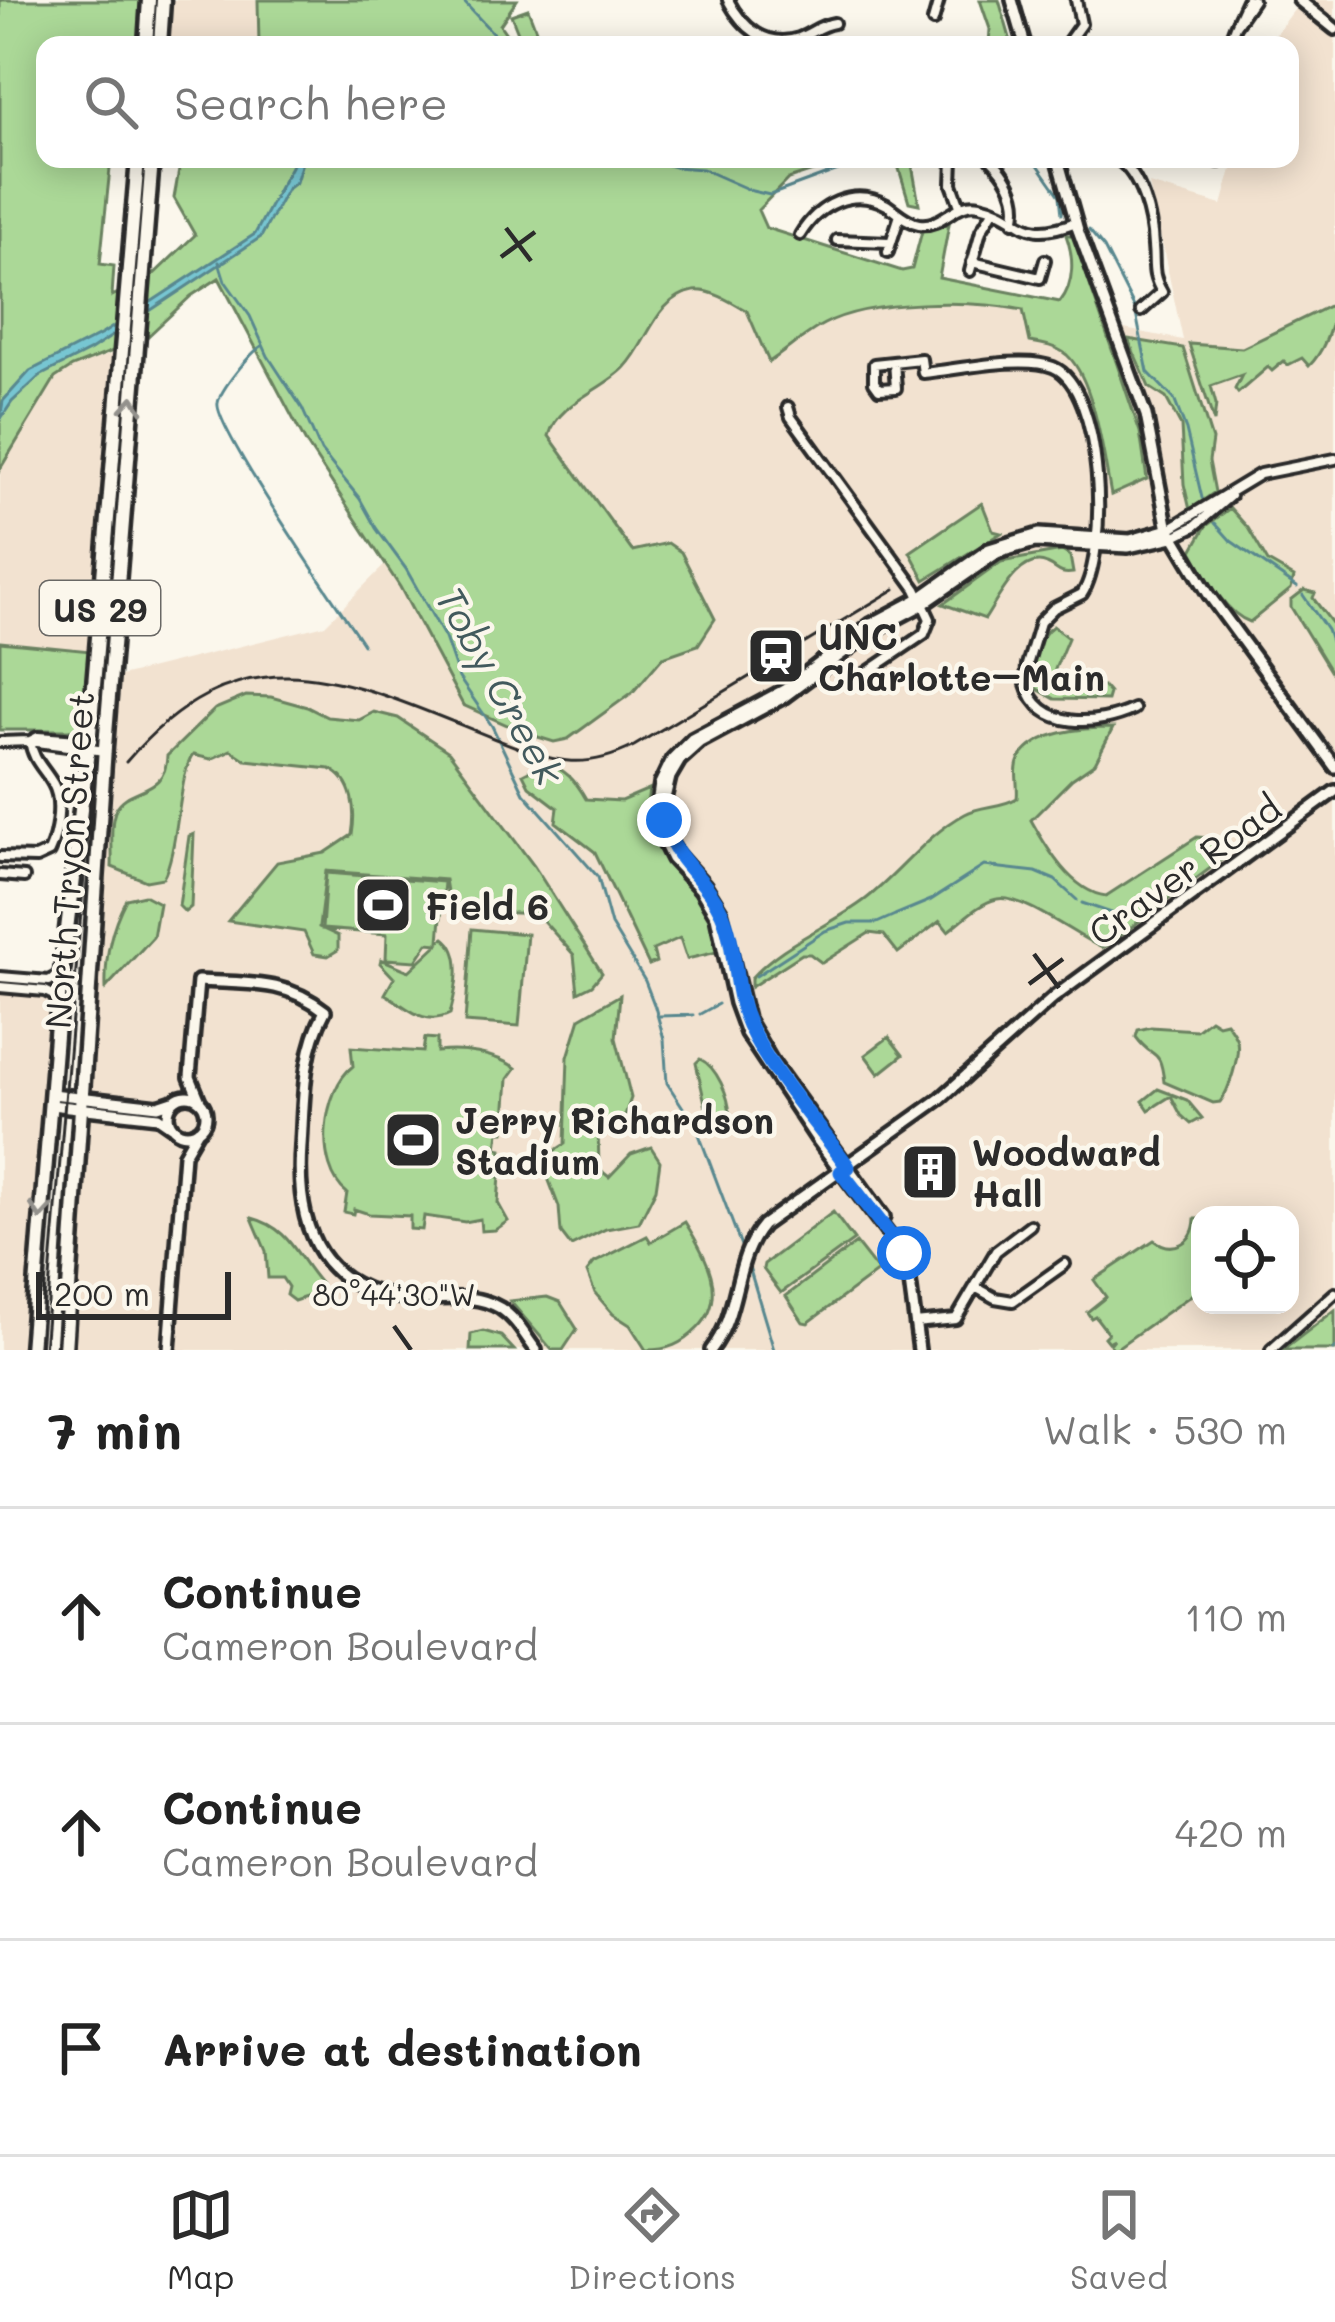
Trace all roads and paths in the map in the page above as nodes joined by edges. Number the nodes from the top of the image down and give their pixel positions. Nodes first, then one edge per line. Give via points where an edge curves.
1 (163, 0) edge
2 (728, 0) edge
3 (939, 0) edge
4 (1012, 0) edge
5 (1076, 0) edge
6 (1250, 0) edge
7 (1299, 0) edge
8 (148, 3) edge
9 (933, 21) dead end
10 (835, 23) dead end
11 (1335, 29) edge
12 (152, 36) edge
13 (155, 36) edge
14 (761, 36) edge
15 (806, 36) edge
16 (1022, 36) edge
17 (1072, 36) edge
18 (1231, 36) edge
19 (144, 168) edge
20 (145, 168) edge
21 (953, 168) edge
22 (998, 168) edge
23 (1061, 168) edge
24 (1129, 168) edge
25 (960, 206) junction
26 (993, 211) junction
27 (900, 214) junction
28 (1014, 222) junction
29 (1076, 223) junction
30 (800, 235) dead end
31 (837, 240) dead end
32 (1046, 260) dead end
33 (1141, 310) dead end
34 (894, 362) dead end
35 (788, 407) dead end
36 (1335, 459) edge
37 (1171, 533) junction
38 (1097, 542) junction
39 (922, 601) junction
40 (853, 682) dead end
41 (1134, 709) dead end
42 (0, 742) edge
43 (30, 742) junction
44 (89, 745) junction
45 (105, 746) junction
46 (1335, 767) edge
47 (1335, 791) edge
48 (0, 856) edge
49 (0, 875) edge
50 (24, 877) dead end
51 (62, 973) junction
52 (0, 977) edge
53 (0, 987) edge
54 (59, 998) junction
55 (190, 1077) junction
56 (51, 1100) junction
57 (174, 1100) junction
58 (200, 1100) junction
59 (83, 1105) junction
60 (172, 1127) junction
61 (198, 1130) junction
62 (184, 1154) junction
63 (844, 1169) junction
64 (1030, 1225) dead end
65 (1065, 1264) dead end
66 (977, 1288) junction
67 (1335, 1293) edge
68 (917, 1323) junction
69 (31, 1350) edge
70 (65, 1350) edge
71 (169, 1350) edge
72 (536, 1350) edge
73 (711, 1350) edge
74 (921, 1350) edge
75 (1270, 1350) edge

1 - 13 main road
2 - 14 street
3 - 9 street
4 - 16 street
5 - 17 street via 1081,24
6 - 18 street
7 - 11 street
8 - 12 main road
10 - 15 street
19 - 44 main road, North Tryon Street / US 29 via 126,290
45 -> 20 main road, North Tryon Street / US 29
21 - 25 street
22 - 28 street via 1010,183
23 - 29 street
24 - 33 street via 1162,292
25 - 26 street
25 - 27 street via 932,224
26 - 28 street
26 - 32 street via 971,267 1040,278
27 - 30 street via 849,197 817,212
27 - 31 street via 889,247
28 - 29 street via 1041,232
29 - 37 street via 1146,415
34 - 38 street via 922,359 923,373 1035,362 1066,375 1091,432
35 - 39 street
36 - 37 street via 1276,469 1235,490 1195,526
37 - 38 street via 1136,547
37 - 46 street
38 - 39 street via 1009,548
38 - 41 street via 1086,590 1038,625 1027,687 1044,711 1074,721
39 - 40 street via 925,634
39 - 63 street via 687,752 667,783 664,823 676,853 723,915 743,1008
42 - 43 street
43 - 44 street via 38,736
43 - 48 street via 57,793 54,840 40,857
44 - 45 street
44 - 51 main road, North Tryon Street / US 29
45 - 59 main road, North Tryon Street / US 29
47 - 63 street, Craver Road via 1054,997 967,1078
49 - 50 street
51 - 52 street via 49,981
51 - 54 main road, North Tryon Street / US 29
53 - 54 street
54 - 56 main road, North Tryon Street / US 29
55 - 57 street
55 - 58 street
55 - 72 street via 198,981 284,987 325,1011 307,1059 298,1189 307,1228 328,1262 380,1294 489,1303
56 - 59 street
56 -> 69 main road, North Tryon Street / US 29
57 - 58 street
57 - 59 street
57 - 60 street via 167,1113
58 - 61 street via 206,1114
59 - 60 street
59 - 70 main road, North Tryon Street / US 29
60 - 61 street
60 - 62 street
61 - 62 street
62 - 71 street
63 - 68 street via 912,1256
63 - 73 street, Craver Road via 756,1233 729,1323
64 - 66 street via 995,1251
65 - 66 street via 1013,1301
66 - 68 street via 954,1320
67 - 75 street
68 - 74 street

